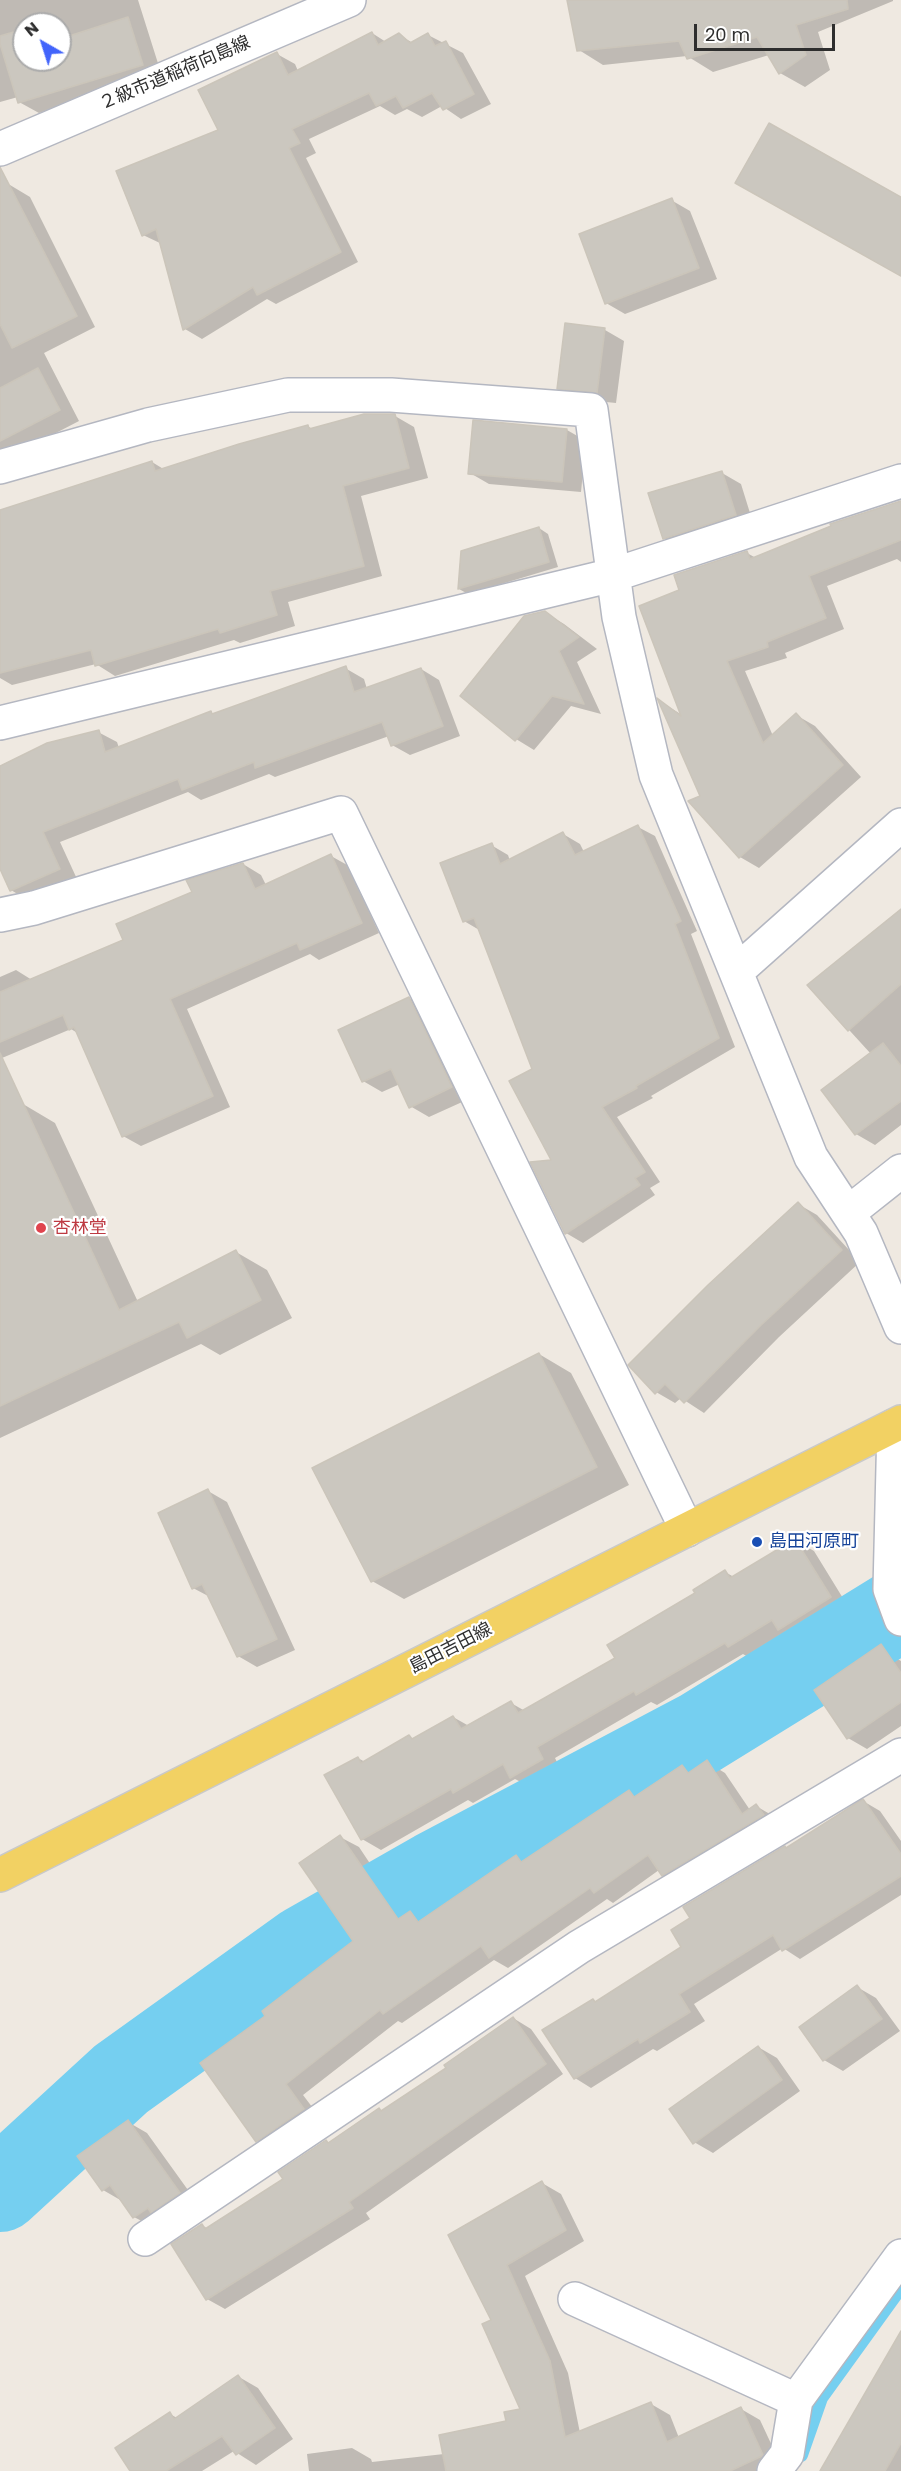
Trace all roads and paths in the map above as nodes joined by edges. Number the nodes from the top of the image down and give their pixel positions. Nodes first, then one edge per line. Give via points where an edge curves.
1 (349, 0) edge
2 (0, 149) edge
3 (0, 467) edge
4 (901, 481) edge
5 (613, 575) junction
6 (0, 723) edge
7 (901, 825) edge
8 (0, 915) edge
9 (736, 972) junction
10 (901, 1171) edge
11 (848, 1214) junction
12 (901, 1327) edge
13 (897, 1424) edge
14 (687, 1530) junction
15 (901, 1619) edge
16 (898, 1763) edge
17 (0, 1875) edge
18 (145, 2239) dead end
19 (901, 2256) edge
20 (575, 2299) dead end
21 (796, 2400) junction
22 (774, 2471) edge

1 - 2 street, ２級市道稲荷向島線
3 - 5 street via 148,425 288,395 391,395 591,410
4 - 5 street
5 - 6 street
5 - 9 street via 656,775
7 - 9 street
8 - 14 street via 34,908 341,813
9 - 11 street via 811,1157
10 - 11 street
11 - 12 street via 861,1233
13 - 14 main road, 島田吉田線
13 - 15 street via 890,1589
14 - 17 main road, 島田吉田線
16 - 18 street via 579,1947
19 - 21 street
20 - 21 street
21 - 22 street via 787,2454

